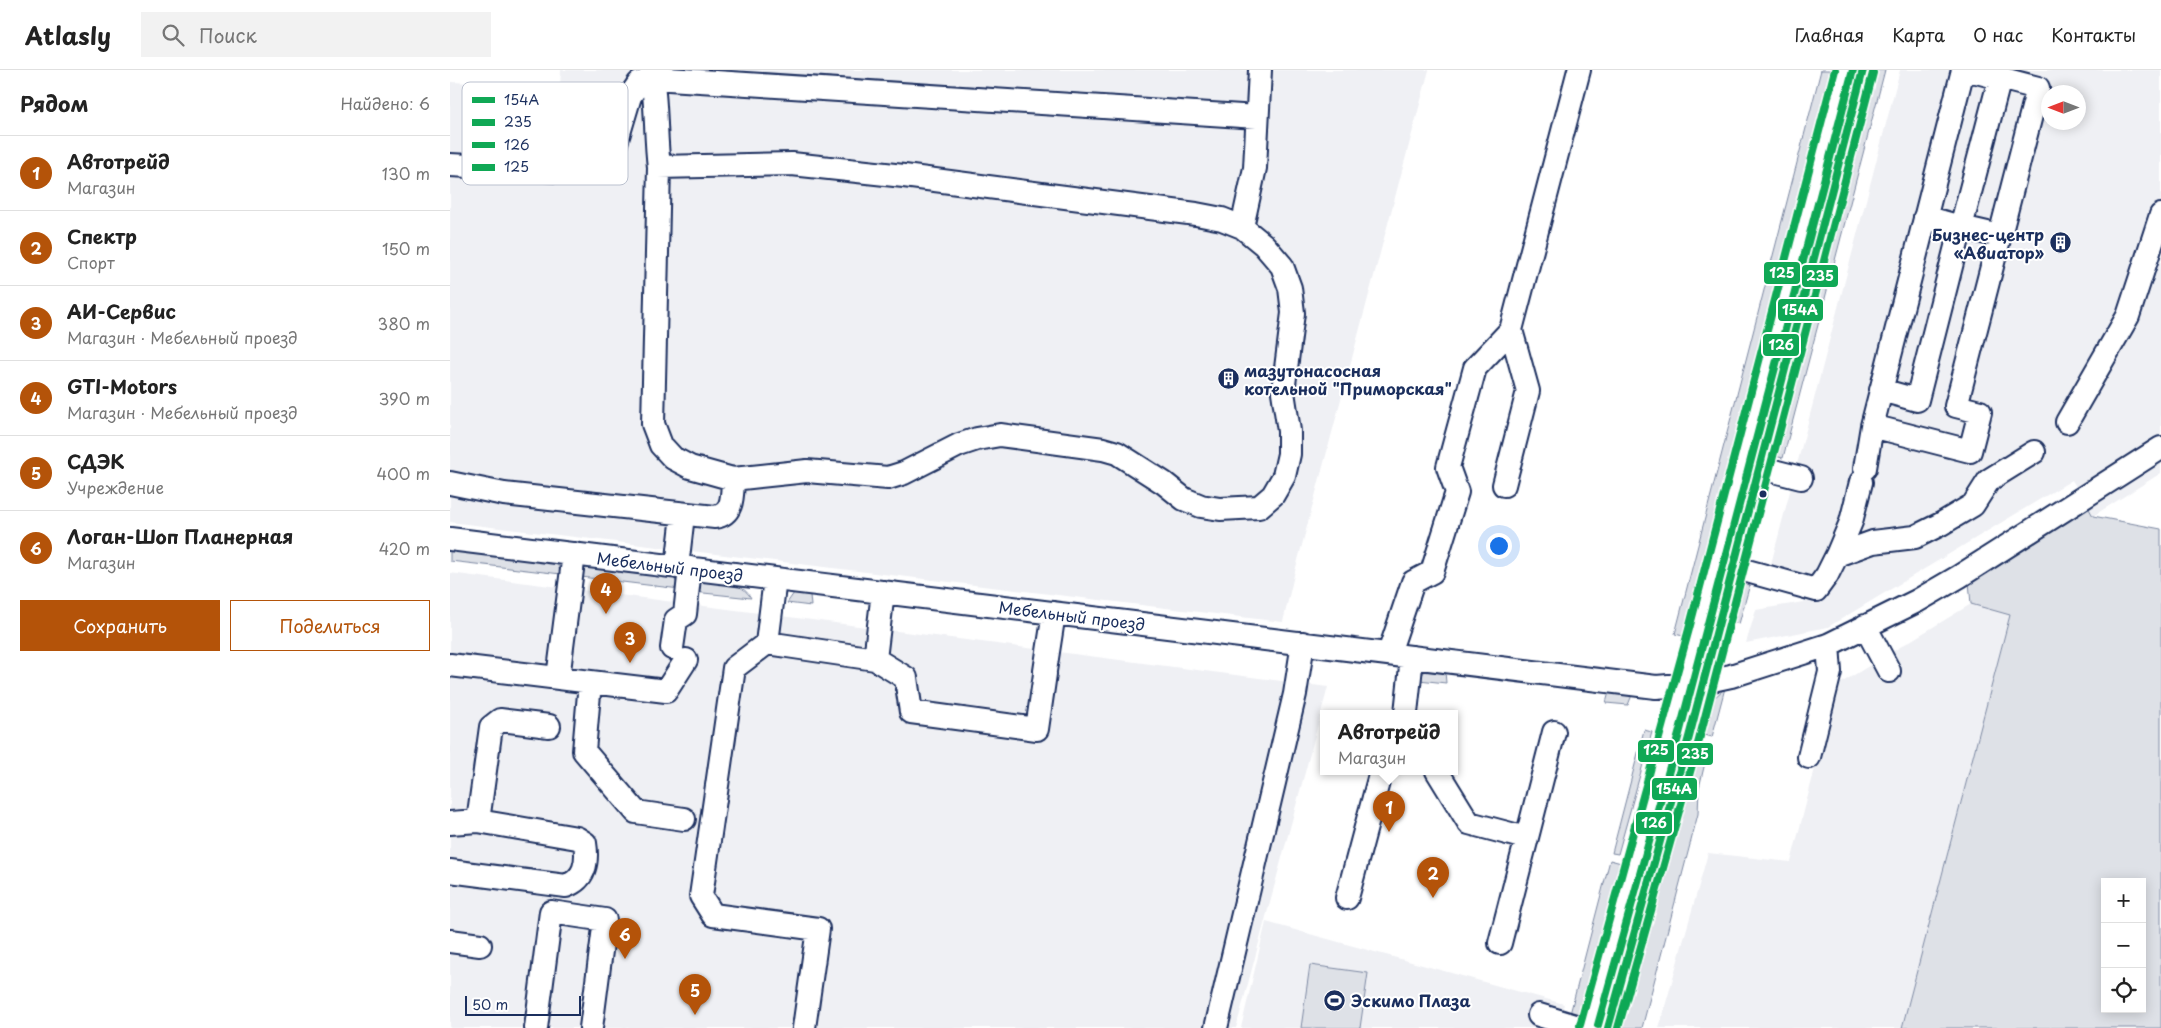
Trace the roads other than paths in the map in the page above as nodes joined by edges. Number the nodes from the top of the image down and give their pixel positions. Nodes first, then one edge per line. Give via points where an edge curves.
1 (1260, 70) edge
2 (1579, 70) edge
3 (1845, 70) edge
4 (1862, 70) edge
5 (1963, 70) edge
6 (1970, 70) edge
7 (652, 74) edge
8 (2000, 78) junction
9 (628, 103) edge
10 (1257, 117) junction
11 (659, 167) junction
12 (2161, 215) edge
13 (1926, 217) junction
14 (1961, 226) junction
15 (1242, 227) junction
16 (2000, 236) junction
17 (1511, 330) junction
18 (1881, 390) junction
19 (2067, 422) dead end
20 (1872, 426) junction
21 (2161, 448) edge
22 (2034, 452) dead end
23 (1752, 465) junction
24 (1801, 478) dead end
25 (733, 479) junction
26 (450, 484) edge
27 (1504, 485) dead end
28 (683, 515) junction
29 (450, 539) edge
30 (574, 554) junction
31 (1837, 555) junction
32 (1725, 565) junction
33 (684, 567) junction
34 (775, 579) junction
35 (883, 592) junction
36 (1054, 613) junction
37 (1873, 622) junction
38 (767, 643) junction
39 (1303, 643) junction
40 (1828, 645) junction
41 (1389, 654) junction
42 (1412, 657) junction
43 (875, 659) junction
44 (450, 665) edge
45 (1889, 670) dead end
46 (558, 678) junction
47 (590, 682) junction
48 (1694, 683) junction
49 (1406, 710) edge
50 (549, 726) dead end
51 (1554, 732) dead end
52 (1809, 757) dead end
53 (1379, 775) edge
54 (1440, 775) edge
55 (684, 819) dead end
56 (478, 821) junction
57 (450, 823) edge
58 (1526, 838) junction
59 (450, 871) edge
60 (1347, 898) dead end
61 (450, 942) edge
62 (1500, 943) dead end
63 (480, 945) dead end
64 (800, 951) dead end
65 (1539, 1015) dead end
66 (536, 1028) edge
67 (590, 1028) edge
68 (790, 1028) edge
69 (804, 1028) edge
70 (1216, 1028) edge
71 (1582, 1028) edge
72 (1590, 1028) edge
73 (1608, 1028) edge

1 - 10 street
2 - 17 street
3 - 23 street
4 - 23 street
5 - 13 street
6 - 8 street
7 - 9 street via 638,83
7 - 10 street
7 - 11 street
8 - 14 street
8 - 16 street via 2038,88
10 - 15 street via 1255,168
11 - 15 street via 792,164 1196,214
11 - 25 street via 653,424 661,445 673,458 690,467
12 - 19 street via 2128,316
13 - 14 street
13 - 18 street
14 - 16 street
14 - 18 street via 1917,400
15 - 25 street via 1282,266 1290,288 1293,313 1283,392 1289,454 1284,476 1273,495 1259,507 1220,509 1201,506 1184,499 1117,453 1000,435 959,445 888,478 807,471
16 - 20 street via 1956,406 1980,412 1970,452
17 - 27 street via 1528,391
17 - 41 street via 1475,368 1448,467 1457,492 1432,572 1413,582
18 - 20 street
20 - 31 street via 1851,522
21 - 37 street, Мебельный проезд via 1998,553 1917,601
22 - 31 street via 1990,480 1973,505 1941,524 1915,537 1873,542
23 - 24 street
23 - 32 street
25 - 28 street via 731,501 722,516
26 - 28 street via 504,494
28 - 33 street
29 - 30 street, Мебельный проезд
30 - 33 street, Мебельный проезд
30 - 46 street
31 - 32 street via 1816,590
32 - 48 street
33 - 34 street, Мебельный проезд
33 - 47 street via 685,614 676,620 679,654 666,691
34 - 35 street, Мебельный проезд
34 - 38 street
35 - 36 street, Мебельный проезд
35 - 43 street
36 - 39 street, Мебельный проезд
36 - 43 street via 1037,730 911,712 906,678
37 - 40 street, Мебельный проезд
37 - 45 street
38 - 43 street
38 - 69 street via 734,668 701,896 713,915 818,929
39 - 41 street, Мебельный проезд
39 - 70 street via 1295,694
40 - 48 street, Мебельный проезд via 1731,676
40 - 52 street via 1830,672
41 - 42 street, Мебельный проезд
42 - 48 street, Мебельный проезд via 1656,687
42 - 49 street
44 - 46 street
46 - 47 street
47 - 55 street via 584,751 636,812
48 - 72 street
48 - 73 street
50 - 56 street via 500,720 491,727
51 - 58 street
53 - 60 street
54 - 58 street via 1469,823
56 - 57 street
56 - 59 street via 576,838 584,843 586,851 580,880 566,886
58 - 62 street
61 - 63 street
64 - 68 street
65 - 71 street
66 - 67 street via 551,912 605,920

